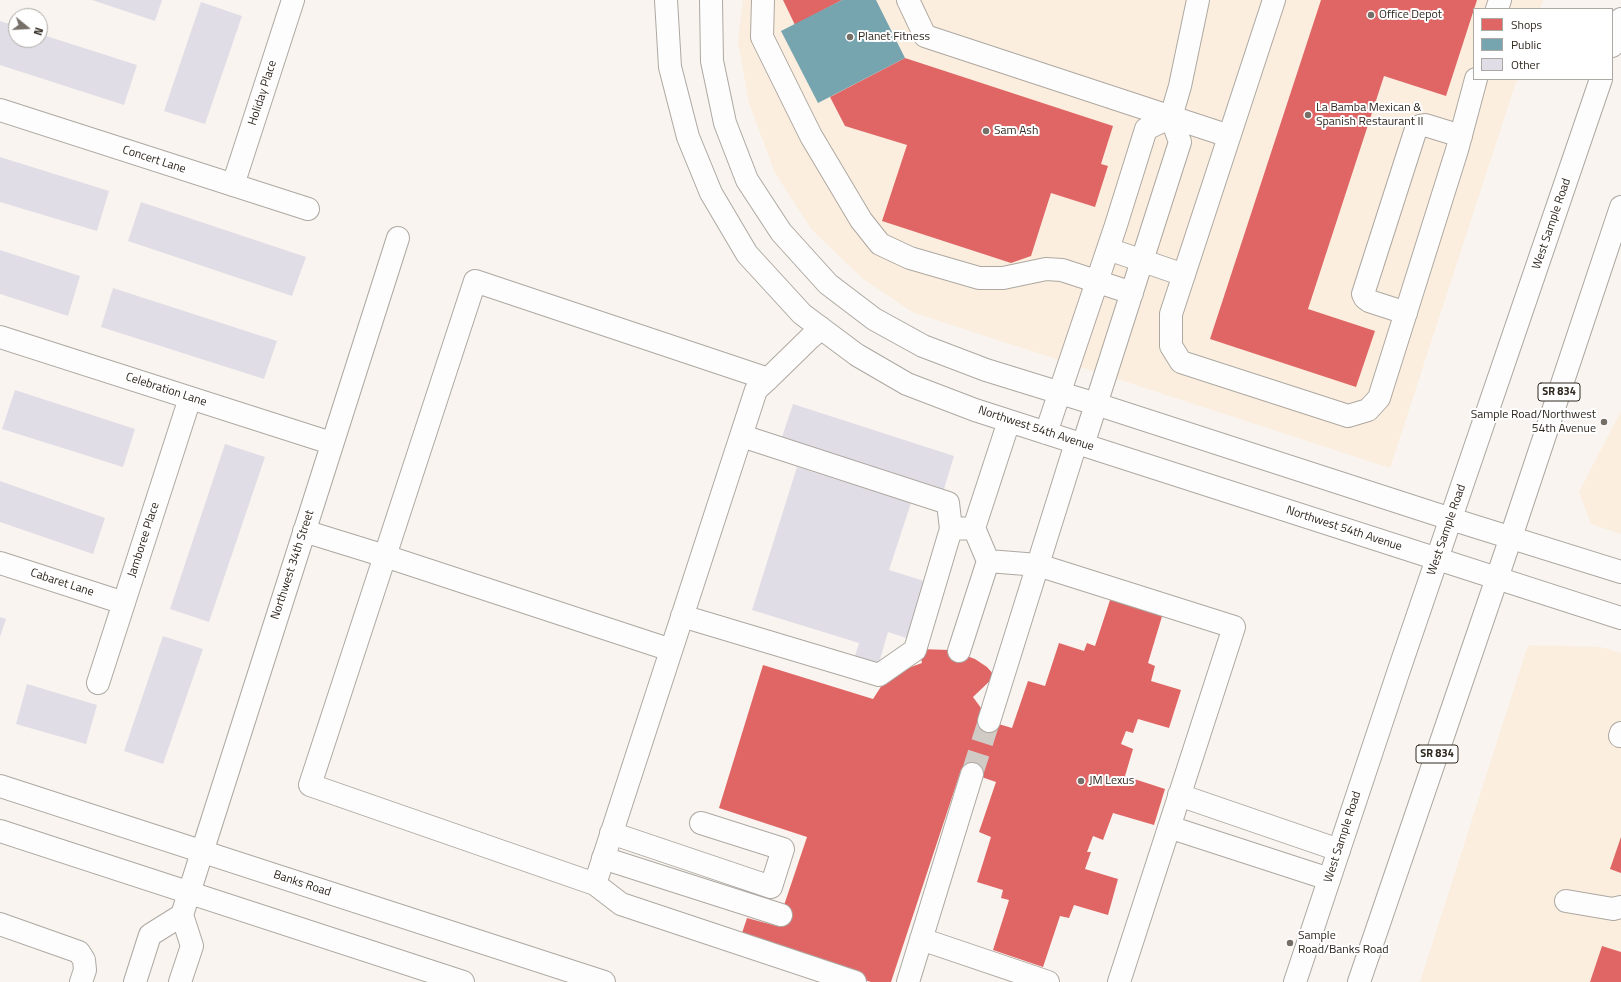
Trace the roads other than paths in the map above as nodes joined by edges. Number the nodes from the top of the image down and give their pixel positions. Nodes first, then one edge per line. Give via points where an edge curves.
1 (293, 0) edge
2 (666, 0) edge
3 (711, 0) edge
4 (763, 0) edge
5 (908, 0) edge
6 (1198, 0) edge
7 (1274, 0) edge
8 (1621, 19) edge
9 (1613, 43) edge
10 (1476, 80) edge
11 (1601, 80) edge
12 (0, 110) edge
13 (1172, 117) junction
14 (1229, 136) junction
15 (1461, 136) junction
16 (233, 185) junction
17 (1621, 207) edge
18 (308, 209) dead end
19 (398, 238) dead end
20 (1108, 249) junction
21 (1142, 261) junction
22 (1184, 275) junction
23 (1097, 281) junction
24 (1132, 293) junction
25 (1406, 313) junction
26 (821, 328) junction
27 (0, 337) edge
28 (768, 379) junction
29 (1059, 392) junction
30 (190, 398) junction
31 (1096, 404) junction
32 (1009, 421) junction
33 (1046, 433) junction
34 (742, 436) junction
35 (331, 444) junction
36 (1079, 444) junction
37 (1451, 519) junction
38 (952, 528) junction
39 (974, 528) junction
40 (304, 531) junction
41 (1511, 537) junction
42 (385, 556) junction
43 (1437, 560) junction
44 (988, 561) junction
45 (0, 563) edge
46 (1038, 565) junction
47 (1621, 572) edge
48 (1497, 578) junction
49 (124, 603) junction
50 (682, 616) junction
51 (1621, 618) edge
52 (671, 650) junction
53 (958, 651) dead end
54 (98, 683) dead end
55 (989, 721) tunnel mouth
56 (972, 774) tunnel mouth
57 (0, 786) edge
58 (1180, 795) junction
59 (701, 823) dead end
60 (1169, 828) junction
61 (0, 831) edge
62 (611, 833) junction
63 (1339, 850) junction
64 (202, 852) junction
65 (604, 858) junction
66 (1329, 879) junction
67 (594, 884) junction
68 (190, 893) junction
69 (1566, 901) dead end
70 (1618, 912) edge
71 (182, 915) junction
72 (781, 915) dead end
73 (0, 924) edge
74 (921, 939) junction
75 (81, 982) edge
76 (135, 982) edge
77 (180, 982) edge
78 (463, 982) edge
79 (604, 982) edge
80 (854, 982) edge
81 (908, 982) edge
82 (1048, 982) edge
83 (1119, 982) edge
84 (1296, 982) edge
85 (1359, 982) edge

1 - 16 street, Holiday Place
2 - 26 street, Northwest 54th Avenue via 670,68 688,137 711,193 747,254 802,314
3 - 29 street via 712,61 724,123 748,180 781,232 828,284 874,319 923,346 986,370
4 - 23 street via 762,37 811,136 861,220 880,244 910,258 979,278 1003,278 1046,269 1062,270
5 - 13 street via 925,36
6 - 13 street
7 - 14 street
8 - 9 street
10 - 15 street
11 - 37 street, West Sample Road
12 - 16 street, Concert Lane
13 - 14 street
13 - 20 street via 1146,129
13 - 21 street via 1180,142
14 - 22 street
15 - 25 street
15 - 25 street via 1424,125 1416,129 1363,294 1368,301
16 - 18 street, Concert Lane
17 - 41 street, SR 834
19 - 35 street, Northwest 34th Street
20 - 21 street
20 - 23 street
21 - 22 street
21 - 24 street
22 - 25 street via 1171,314 1171,346 1181,362 1348,416 1368,410 1379,398
23 - 24 street
23 - 29 street
24 - 31 street
26 - 28 street
26 - 32 street, Northwest 54th Avenue via 857,355 907,384
27 - 30 street, Celebration Lane
28 - 34 street via 756,390
28 - 42 street via 475,281
29 - 31 street
29 - 33 street
30 - 35 street, Celebration Lane
30 - 49 street, Jamboree Place
31 - 36 street
31 - 37 street
32 - 33 street, Northwest 54th Avenue
32 - 39 street
33 - 36 street, Northwest 54th Avenue
34 - 38 street via 948,503
34 - 50 street
35 - 40 street, Northwest 34th Street
36 - 43 street, Northwest 54th Avenue
36 - 46 street
37 - 41 street
37 - 43 street, West Sample Road
38 - 39 street
38 - 50 street via 915,650 879,675
39 - 44 street
40 - 42 street
40 - 64 street, Northwest 34th Street
41 - 47 street
41 - 48 street, SR 834
42 - 52 street
42 - 67 street via 310,785
43 - 48 street, Northwest 54th Avenue
43 - 63 street, West Sample Road
44 - 46 street
44 - 53 street
45 - 49 street, Cabaret Lane
46 - 55 street
46 - 58 street via 1234,627
48 - 51 street, Northwest 54th Avenue
48 - 85 street, SR 834
49 - 54 street, Jamboree Place
50 - 52 street
52 - 62 street
56 - 74 street
57 - 64 street, Banks Road
58 - 60 street
58 - 63 street
59 - 62 street via 783,849 771,887
60 - 66 street
60 - 83 street
61 - 68 street
62 - 65 street
63 - 66 street, West Sample Road
64 - 68 street, Northwest 34th Street
64 - 79 street, Banks Road
65 - 67 street
65 - 72 street
66 - 84 street, West Sample Road
67 - 80 street via 621,904
68 - 71 street, Northwest 34th Street
68 - 78 street
69 - 70 street
71 - 76 street via 150,935
71 - 77 street via 192,946
73 - 75 street via 79,952 84,960 85,970
74 - 81 street
74 - 82 street

